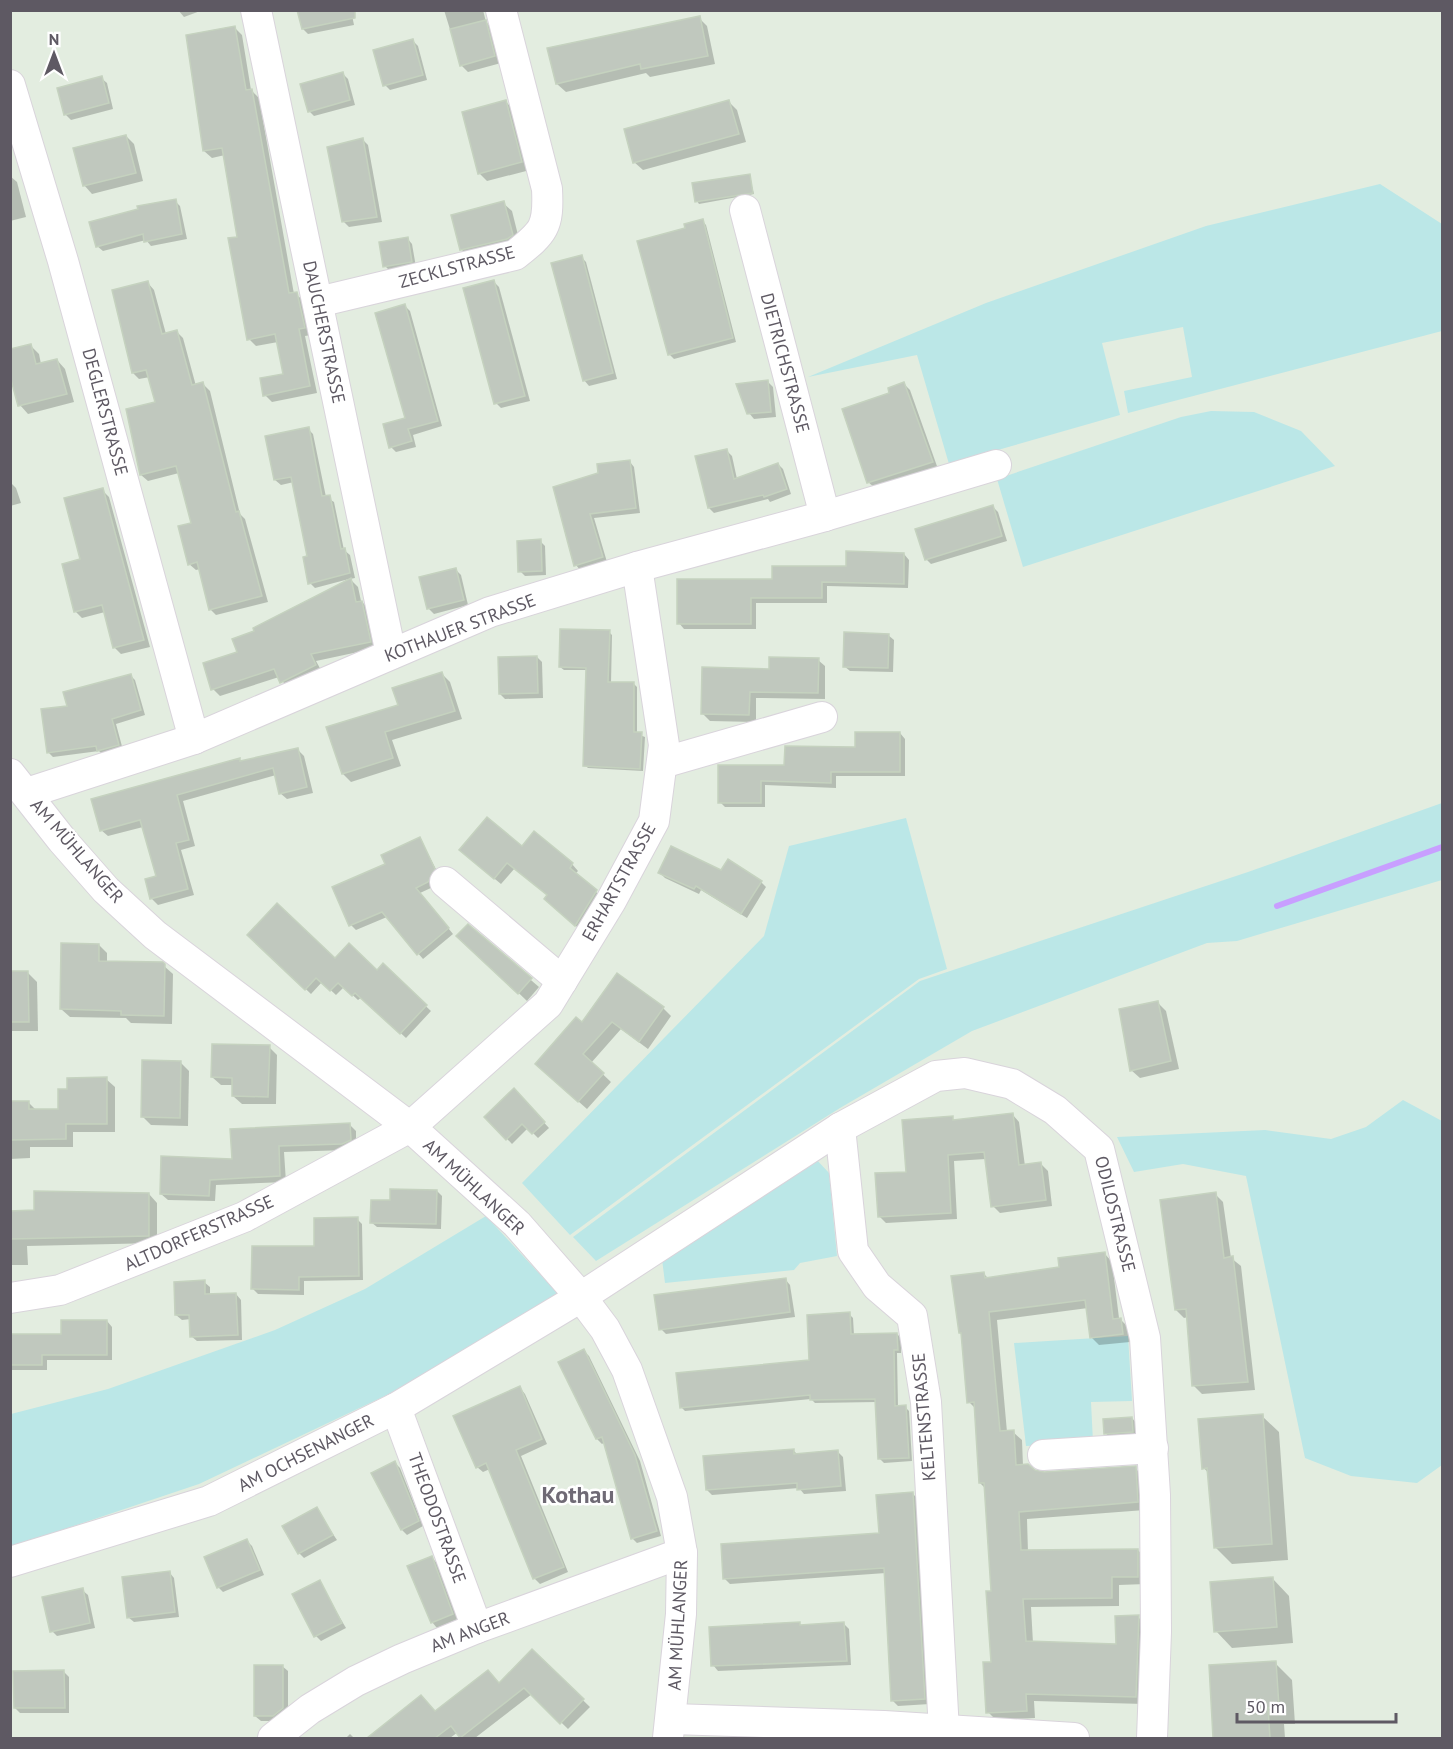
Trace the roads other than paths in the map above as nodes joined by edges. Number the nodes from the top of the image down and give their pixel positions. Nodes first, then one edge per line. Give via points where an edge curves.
1 (256, 10) edge
2 (501, 10) edge
3 (10, 85) edge
4 (745, 210) dead end
5 (318, 302) junction
6 (996, 465) dead end
7 (825, 516) junction
8 (637, 567) junction
9 (391, 654) junction
10 (822, 717) dead end
11 (194, 739) junction
12 (662, 763) junction
13 (19, 784) edge
14 (445, 882) dead end
15 (562, 981) junction
16 (410, 1127) junction
17 (840, 1128) junction
18 (581, 1297) junction
19 (10, 1298) edge
20 (396, 1408) junction
21 (1153, 1448) junction
22 (1043, 1455) dead end
23 (682, 1553) junction
24 (10, 1562) edge
25 (477, 1628) junction
26 (670, 1729) edge
27 (944, 1731) junction
28 (273, 1738) edge
29 (1074, 1738) edge
30 (1152, 1738) edge

1 - 5 street, DAUCHERSTRASSE
2 - 5 street, ZECKLSTRASSE via 547,189 548,217 537,238 515,255
3 - 11 street, DEGLERSTRASSE via 63,261
4 - 7 street, DIETRICHSTRASSE
5 - 9 street, DAUCHERSTRASSE
6 - 7 street, KOTHAUER STRASSE
7 - 8 street, KOTHAUER STRASSE
8 - 9 street, KOTHAUER STRASSE via 490,612
8 - 12 street, ERHARTSTRASSE via 664,745
9 - 11 street, KOTHAUER STRASSE
10 - 12 street
11 - 13 street, KOTHAUER STRASSE
12 - 15 street, ERHARTSTRASSE via 654,821
13 - 16 street, AM MÜHLANGER via 106,890 155,935
14 - 15 street
15 - 16 street, ERHARTSTRASSE via 548,1005
16 - 18 street, AM MÜHLANGER via 517,1224
16 - 19 street, ALTDORFERSTRASSE via 244,1217 60,1290
17 - 18 street, ODILOSTRASSE
17 - 21 street, ODILOSTRASSE via 936,1076 966,1073 1012,1084 1055,1110 1099,1149 1145,1338
17 - 27 street, KELTENSTRASSE via 853,1251 877,1286 912,1316 926,1402
18 - 20 street, AM OCHSENANGER
18 - 23 street, AM MÜHLANGER via 605,1329 627,1370 672,1497
20 - 24 street, AM OCHSENANGER via 209,1501
20 - 25 street, THEODOSTRASSE
21 - 22 street
21 - 30 street, ODILOSTRASSE via 1156,1632
23 - 25 street, AM ANGER
23 - 26 street, AM MÜHLANGER via 681,1614
25 - 28 street, AM ANGER via 356,1681
26 - 27 street
27 - 29 street

